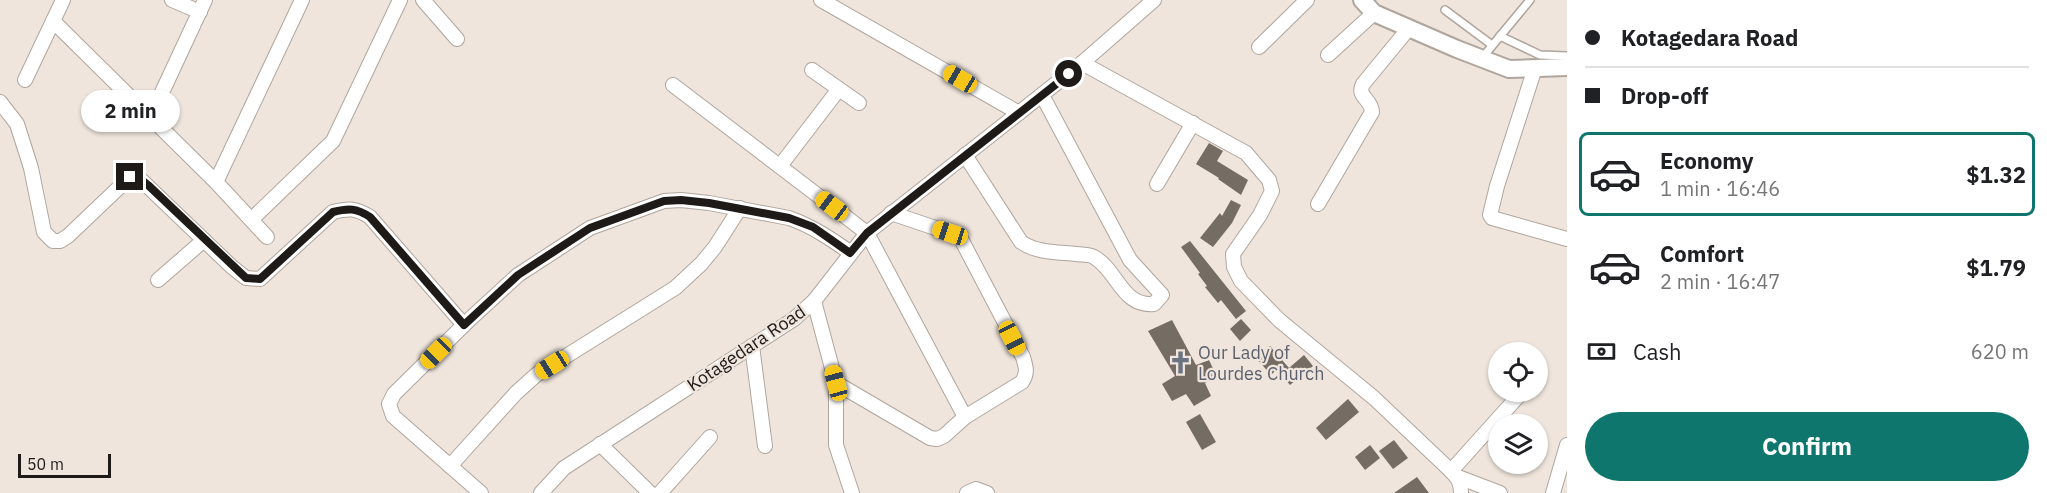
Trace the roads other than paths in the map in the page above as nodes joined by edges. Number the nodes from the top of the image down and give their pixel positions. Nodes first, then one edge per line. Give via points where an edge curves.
1 (63, 0) edge
2 (172, 0) edge
3 (302, 0) edge
4 (400, 0) edge
5 (423, 0) edge
6 (821, 0) edge
7 (1154, 0) edge
8 (1307, 0) edge
9 (1362, 0) edge
10 (1530, 0) edge
11 (202, 6) edge
12 (1445, 10) dead end
13 (1374, 13) junction
14 (53, 21) junction
15 (1409, 28) junction
16 (1500, 36) junction
17 (457, 39) dead end
18 (1259, 47) dead end
19 (1487, 52) junction
20 (1328, 55) dead end
21 (1567, 56) edge
22 (1082, 63) junction
23 (1567, 67) edge
24 (1535, 68) junction
25 (812, 70) dead end
26 (25, 80) dead end
27 (673, 85) dead end
28 (839, 89) junction
29 (1042, 94) junction
30 (0, 102) edge
31 (859, 103) dead end
32 (1019, 113) junction
33 (151, 116) junction
34 (1193, 123) junction
35 (965, 155) junction
36 (780, 166) junction
37 (216, 182) junction
38 (1157, 184) dead end
39 (1318, 204) dead end
40 (740, 208) junction
41 (891, 213) junction
42 (252, 219) junction
43 (867, 233) junction
44 (267, 237) dead end
45 (1567, 239) edge
46 (204, 240) junction
47 (850, 253) junction
48 (158, 280) dead end
49 (814, 301) junction
50 (464, 325) junction
51 (752, 346) junction
52 (836, 383) junction
53 (1514, 402) edge
54 (964, 417) junction
55 (710, 437) dead end
56 (600, 444) junction
57 (1567, 445) edge
58 (765, 446) dead end
59 (450, 466) junction
60 (1455, 474) junction
61 (481, 493) edge
62 (541, 493) edge
63 (650, 493) edge
64 (660, 493) edge
65 (852, 493) edge
66 (967, 493) edge
67 (987, 493) edge
68 (1461, 493) edge
69 (1500, 493) edge
70 (1553, 493) edge

1 - 14 street
2 - 11 street
3 - 37 street
4 - 42 street via 333,141
5 - 17 street
6 - 32 street
7 - 22 street, Kotagedara Road
8 - 18 street
9 - 13 street
10 - 16 lane
11 - 33 street
12 - 19 lane
13 - 15 street
13 - 20 street
14 - 26 street
14 - 33 street
15 - 19 street
15 - 39 street via 1363,84 1361,95 1372,112
16 - 19 lane
16 - 21 lane via 1540,55
19 - 24 street via 1509,69
22 - 29 street, Kotagedara Road
22 - 34 street
23 - 24 street
24 - 45 street via 1490,215
25 - 28 street
27 - 36 street
28 - 31 street
28 - 36 street
29 - 32 street, Kotagedara Road
29 - 35 street via 1130,260 1162,295 1154,304 1135,302 1092,256 1030,248 1021,242
30 - 46 street via 17,124 44,232 53,241 68,237 130,177 137,176
32 - 35 street, Kotagedara Road
33 - 37 street
34 - 38 street
34 - 60 street via 1246,153 1269,180 1272,191 1233,255 1241,281 1279,320 1374,398
35 - 41 street, Kotagedara Road
36 - 43 street
37 - 42 street
40 - 47 street via 801,222
40 - 50 street via 664,201 590,228 518,275
40 - 59 street via 708,256 675,288 536,375
41 - 43 street, Kotagedara Road
41 - 54 street via 961,239 1027,368 1022,382
42 - 44 street
43 - 47 street, Kotagedara Road
43 - 54 street
46 - 48 street
46 - 50 street via 246,278 260,279 333,212 358,209 370,217
47 - 49 street, Kotagedara Road
49 - 51 street, Kotagedara Road
49 - 52 street
50 - 59 street via 394,394 390,404 393,416
51 - 56 street, Kotagedara Road
51 - 58 street
52 - 54 street via 930,438 944,436
52 - 65 street via 836,445
53 - 60 street
55 - 64 street
56 - 62 street, Kotagedara Road via 564,468
56 - 63 street
57 - 70 street
59 - 61 street
60 - 68 street
60 - 69 street
66 - 67 street via 976,489

